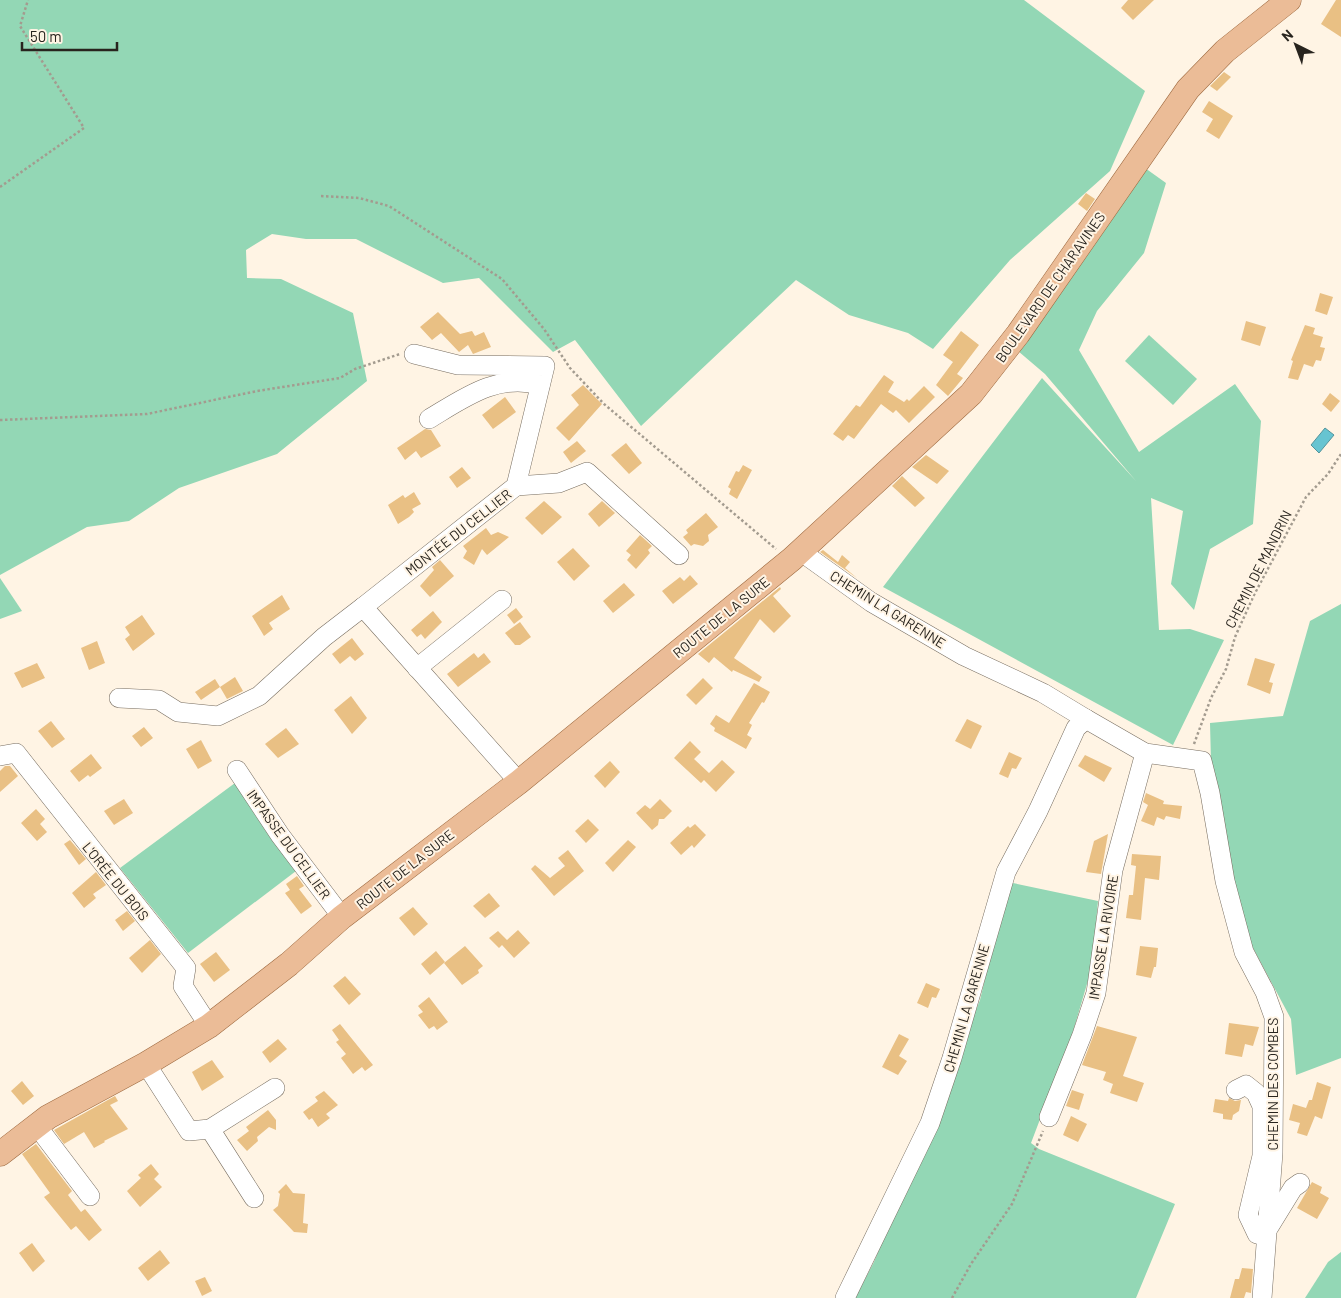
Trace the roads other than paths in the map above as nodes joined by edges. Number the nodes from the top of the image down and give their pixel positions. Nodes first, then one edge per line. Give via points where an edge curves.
1 (1290, 0) edge
2 (414, 354) road end
3 (540, 385) junction
4 (429, 419) dead end
5 (516, 486) junction
6 (678, 555) dead end
7 (796, 555) junction
8 (502, 600) dead end
9 (363, 607) junction
10 (417, 668) junction
11 (120, 698) dead end
12 (1086, 719) junction
13 (1145, 754) junction
14 (0, 756) edge
15 (1196, 760) joint
16 (237, 770) dead end
17 (519, 782) junction
18 (342, 917) junction
19 (209, 1026) junction
20 (146, 1064) junction
21 (275, 1088) dead end
22 (1236, 1090) dead end
23 (1049, 1117) road end
24 (37, 1126) junction
25 (210, 1129) junction
26 (0, 1154) edge
27 (1300, 1183) dead end
28 (90, 1196) dead end
29 (254, 1198) dead end
30 (1267, 1233) junction
31 (845, 1298) edge
32 (1262, 1298) edge

1 - 7 main road, BOULEVARD DE CHARAVINES via 1225,52 1188,89 1018,334 971,394
2 - 3 street, MONTÉE DU CELLIER via 458,365 545,366
3 - 4 street via 523,380 481,388
3 - 5 street, MONTÉE DU CELLIER
5 - 6 street via 559,483 587,472
5 - 9 street, MONTÉE DU CELLIER
7 - 12 street, CHEMIN LA GARENNE via 964,656 1043,693
7 - 17 main road, ROUTE DE LA SURE
8 - 10 street
9 - 10 street
9 - 11 street, MONTÉE DU CELLIER via 324,637 259,696 218,716 178,712 159,700
10 - 17 street
12 - 13 street, CHEMIN LA GARENNE
12 - 31 street, CHEMIN LA GARENNE via 1076,728 1006,872 930,1123
13 - 15 street, CHEMIN LA GARENNE
13 - 23 street, IMPASSE LA RIVOIRE via 1113,870 1096,992
14 - 19 street, L'ORÉE DU BOIS via 16,753 186,968 183,986
15 - 30 street, CHEMIN DES COMBES via 1210,793 1225,881 1244,952 1274,1017 1273,1153
16 - 18 street, IMPASSE DU CELLIER via 280,835
17 - 18 main road, ROUTE DE LA SURE
18 - 19 main road, ROUTE DE LA SURE via 289,964
19 - 20 main road, ROUTE DE LA SURE
20 - 24 main road, ROUTE DE LA SURE
20 - 25 street via 189,1131
21 - 25 street
22 - 30 street via 1246,1085 1256,1093 1262,1106 1262,1156 1248,1214 1257,1234
24 - 26 main road, ROUTE DE LA SURE
24 - 28 street
25 - 29 street
27 - 30 street via 1293,1188
30 - 32 street, CHEMIN DES COMBES

